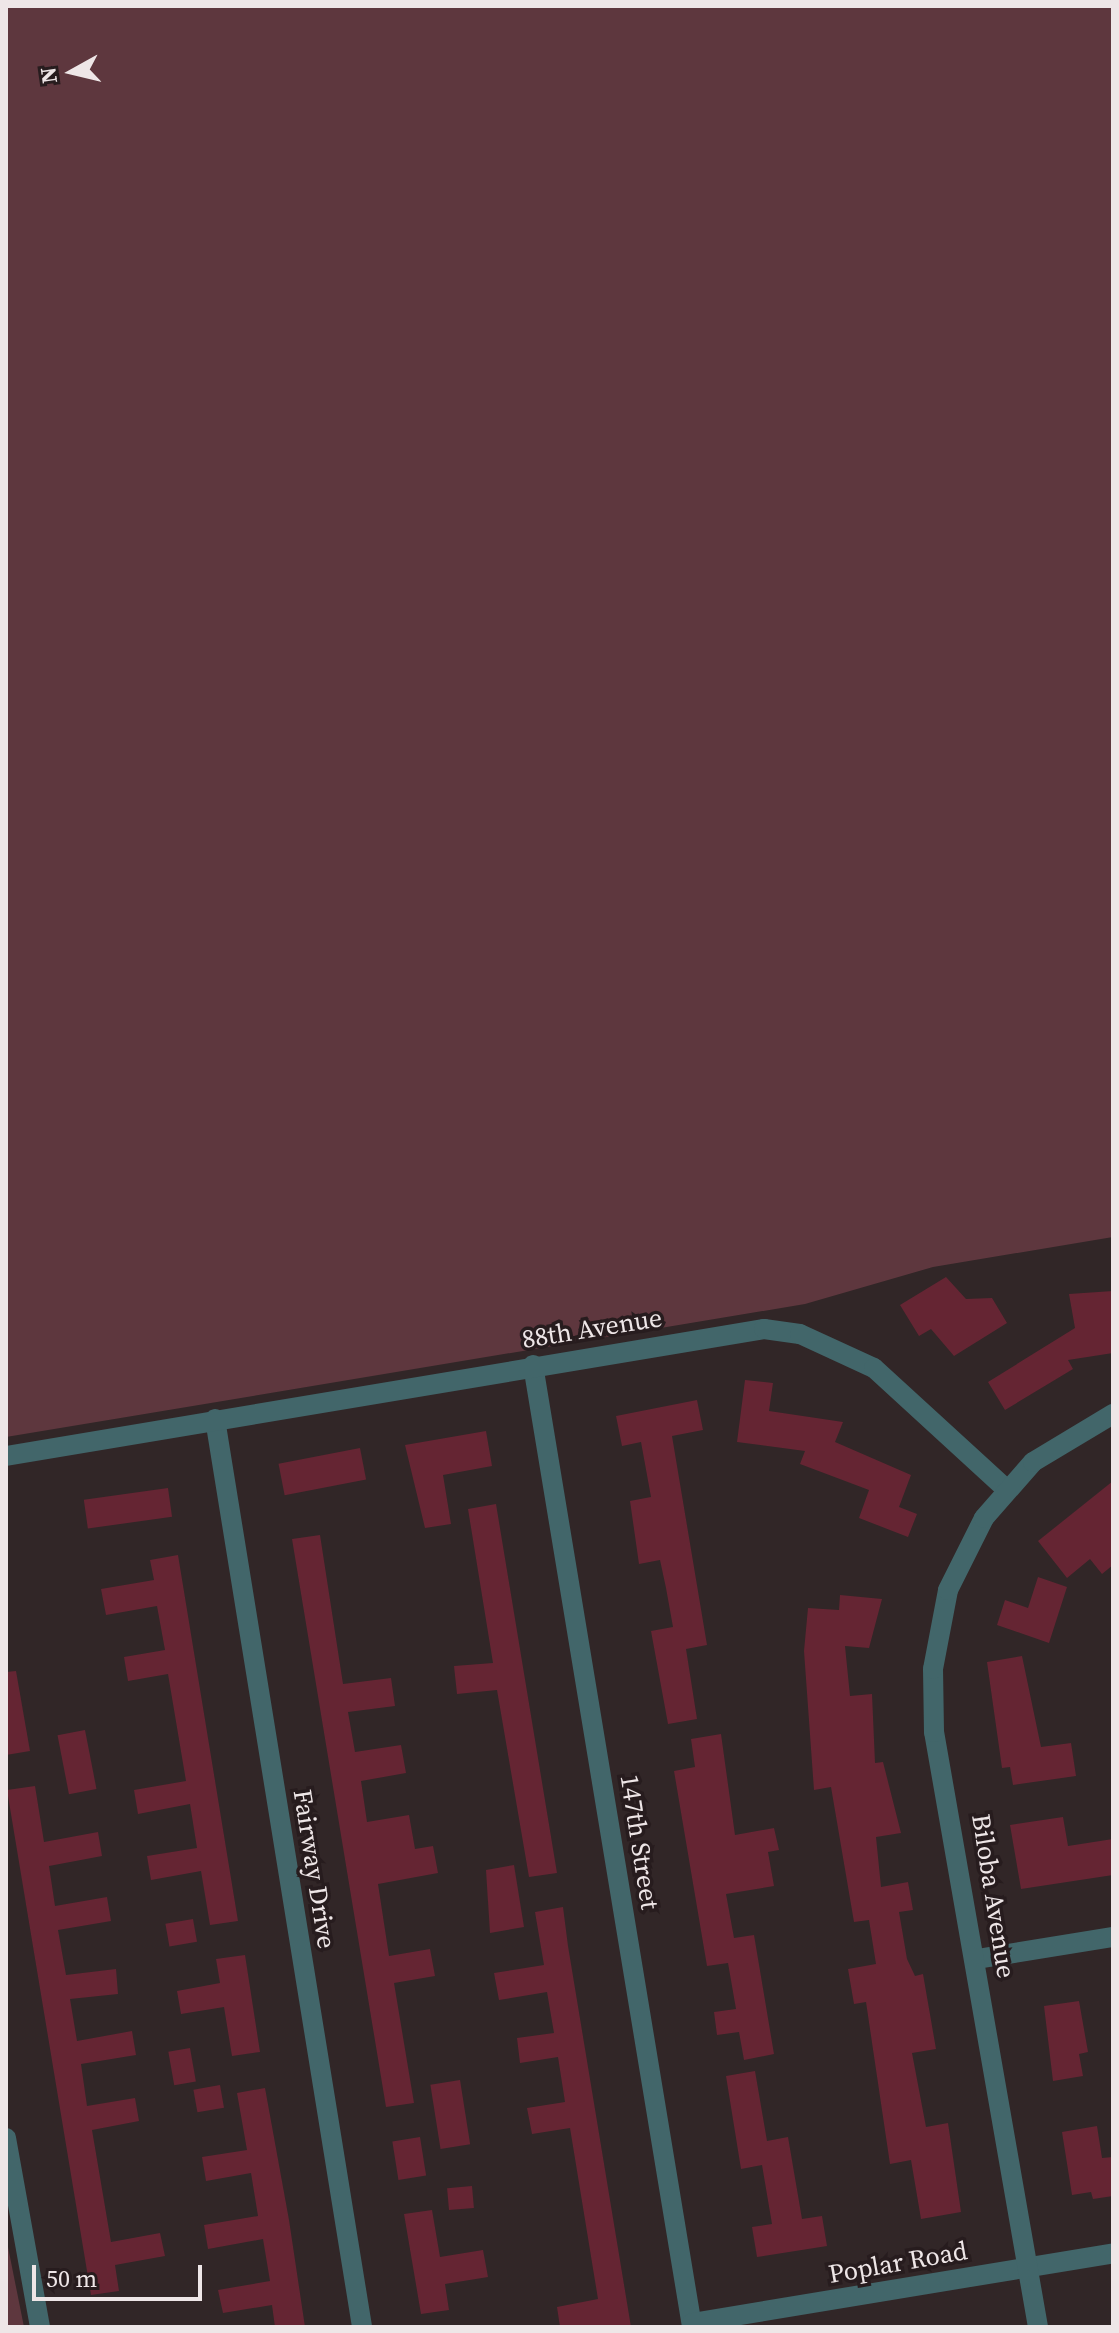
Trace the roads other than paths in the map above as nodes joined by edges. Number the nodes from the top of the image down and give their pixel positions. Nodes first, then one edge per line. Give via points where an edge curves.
1 (533, 1365) junction
2 (1113, 1414) edge
3 (215, 1419) junction
4 (6, 1456) edge
5 (1006, 1489) junction
6 (1113, 1937) edge
7 (977, 1959) junction
8 (6, 2138) edge
9 (1113, 2253) edge
10 (1027, 2267) junction
11 (692, 2325) edge
12 (40, 2327) edge
13 (362, 2327) edge
14 (1038, 2327) edge

1 - 3 street, 88th Avenue
1 - 5 street, 88th Avenue via 737,1331 800,1334 874,1368
1 - 11 street, 147th Street
2 - 5 street via 1053,1447
3 - 4 street, 88th Avenue
3 - 13 street, Fairway Drive
5 - 7 street, Biloba Avenue via 948,1590 933,1669 934,1732
6 - 7 street
7 - 10 street, Biloba Avenue
8 - 12 street
9 - 10 street, Poplar Road
10 - 11 street, Poplar Road
10 - 14 street, Biloba Avenue

